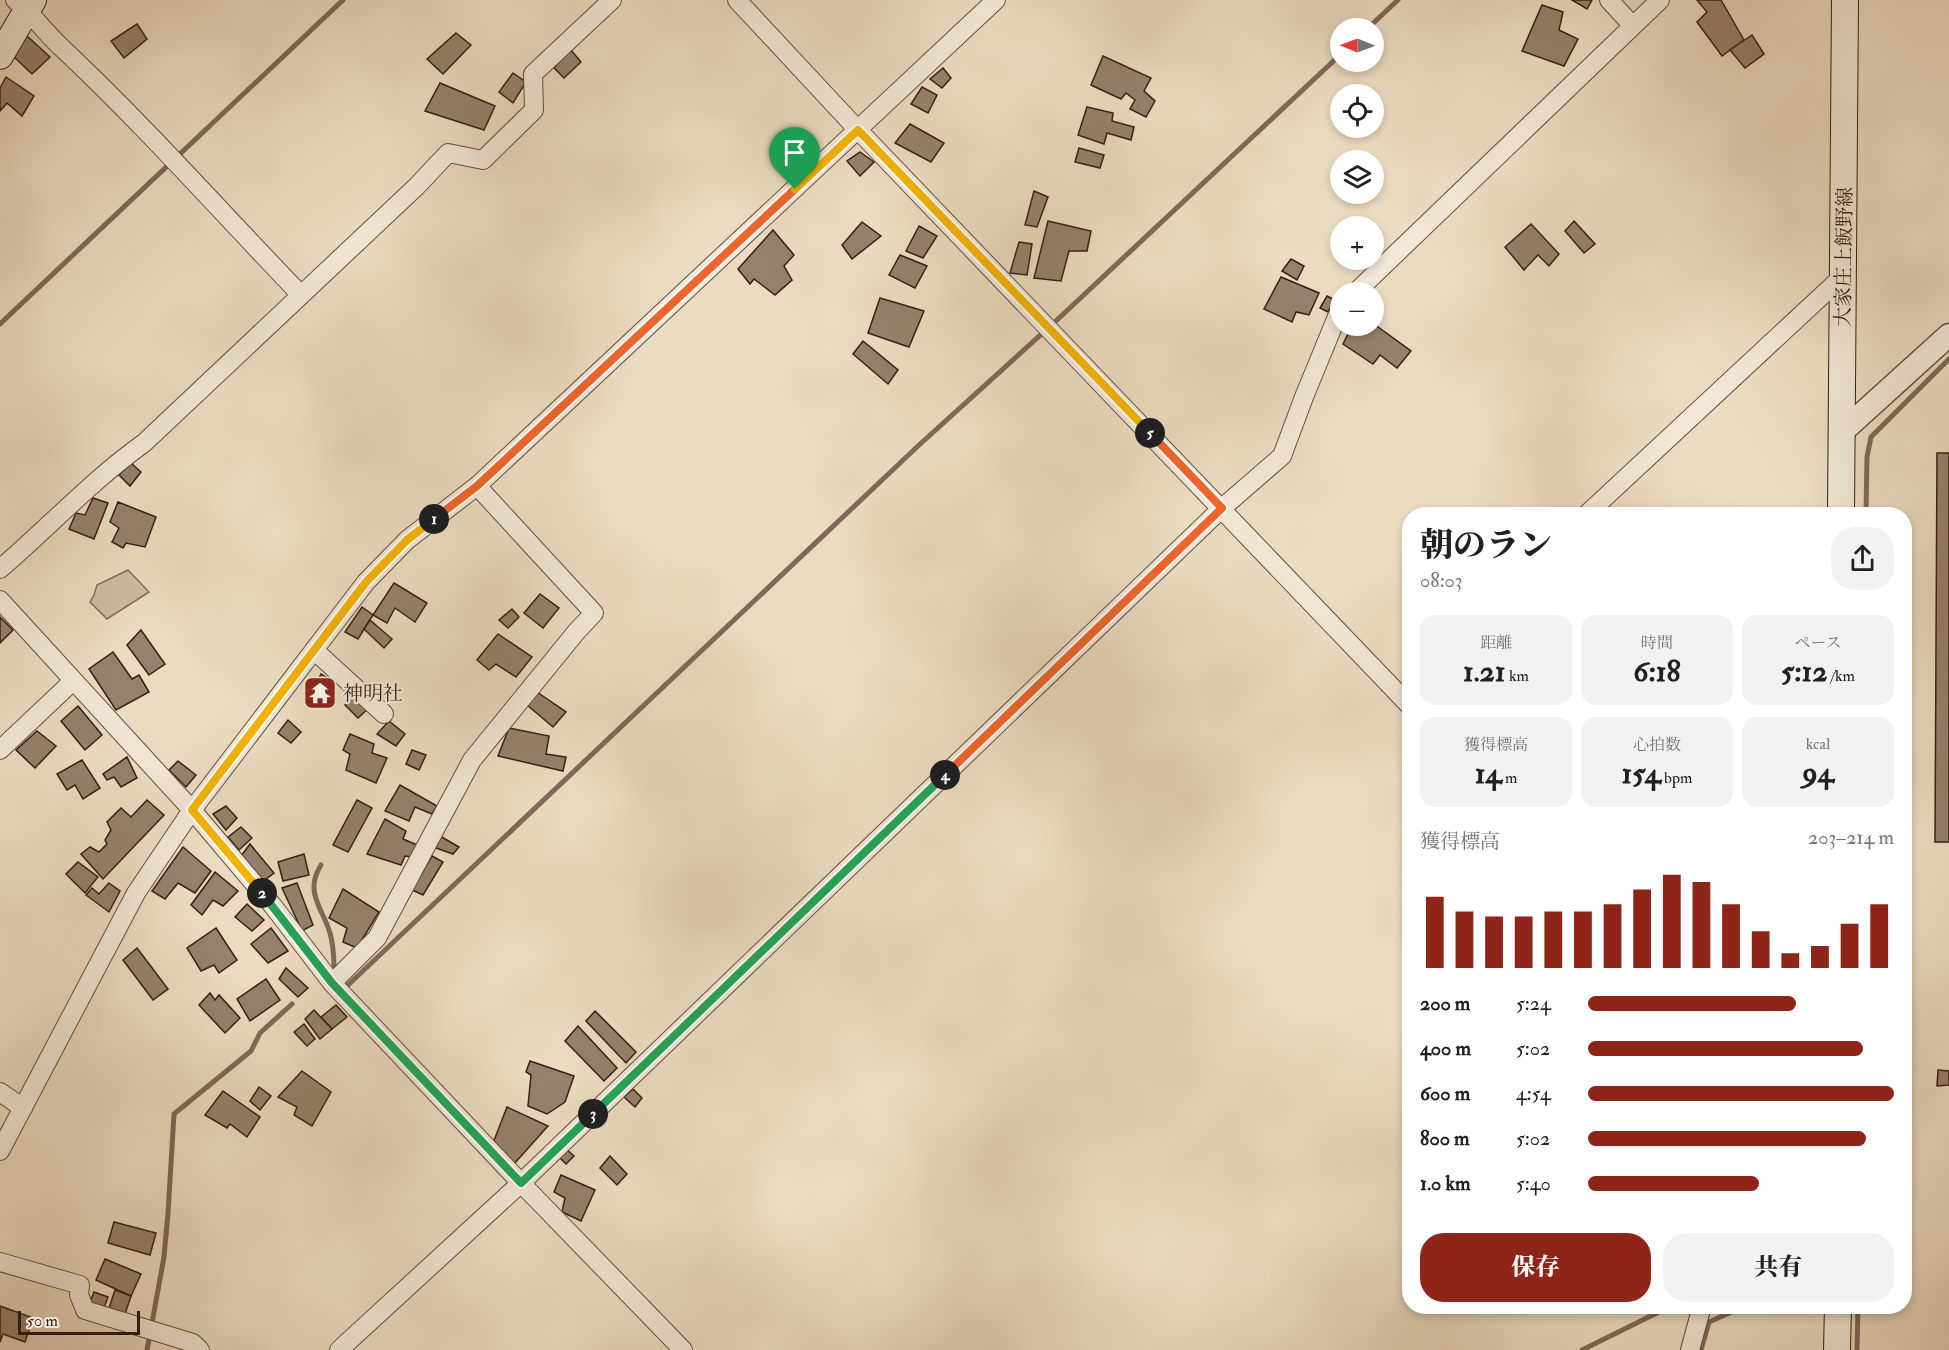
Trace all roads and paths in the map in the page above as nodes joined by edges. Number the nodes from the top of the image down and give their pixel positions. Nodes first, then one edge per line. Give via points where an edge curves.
1 (612, 0) edge
2 (737, 0) edge
3 (996, 0) edge
4 (1609, 0) edge
5 (1660, 0) edge
6 (1845, 0) edge
7 (25, 3) edge
8 (1632, 25) junction
9 (0, 56) edge
10 (858, 130) junction
11 (1843, 276) junction
12 (1366, 282) edge
13 (301, 295) junction
14 (1330, 334) edge
15 (1949, 335) edge
16 (1843, 431) junction
17 (477, 486) junction
18 (1595, 507) edge
19 (1841, 507) edge
20 (1222, 508) junction
21 (0, 569) edge
22 (0, 600) edge
23 (314, 650) junction
24 (73, 681) junction
25 (1402, 686) edge
26 (1396, 691) junction
27 (1402, 697) edge
28 (384, 714) dead end
29 (0, 750) edge
30 (192, 810) junction
31 (332, 983) junction
32 (0, 1092) edge
33 (23, 1108) junction
34 (0, 1150) edge
35 (521, 1183) junction
36 (0, 1262) edge
37 (1700, 1314) edge
38 (1838, 1314) edge
39 (200, 1350) edge
40 (339, 1350) edge
41 (683, 1350) edge
42 (1690, 1350) edge
43 (1837, 1350) edge

1 - 13 street via 533,74 534,110 483,160 448,153
2 - 10 street
3 - 10 street
4 - 8 street
5 - 8 street
6 - 11 main road, 大家庄上飯野線
7 - 9 main road
7 - 13 street via 47,35
8 - 12 street
10 - 17 street
10 - 20 street
11 - 16 main road, 大家庄上飯野線
11 - 18 street
13 - 21 street via 144,443 111,466
14 - 20 street via 1282,456
15 - 16 street
16 - 19 main road, 大家庄上飯野線
17 - 23 street via 407,540 366,582
17 - 31 street via 594,614 472,760 377,938
20 - 26 street
20 - 35 street
22 - 24 street
23 - 28 street
23 - 30 street
24 - 29 street
24 - 30 street
25 - 26 street
26 - 27 street
30 - 31 street
30 - 33 street via 136,893
31 - 35 street
32 - 33 street
33 - 34 street
35 - 40 street
35 - 41 street
36 - 39 street via 80,1285 85,1310 193,1342
37 - 42 street
38 - 43 main road

